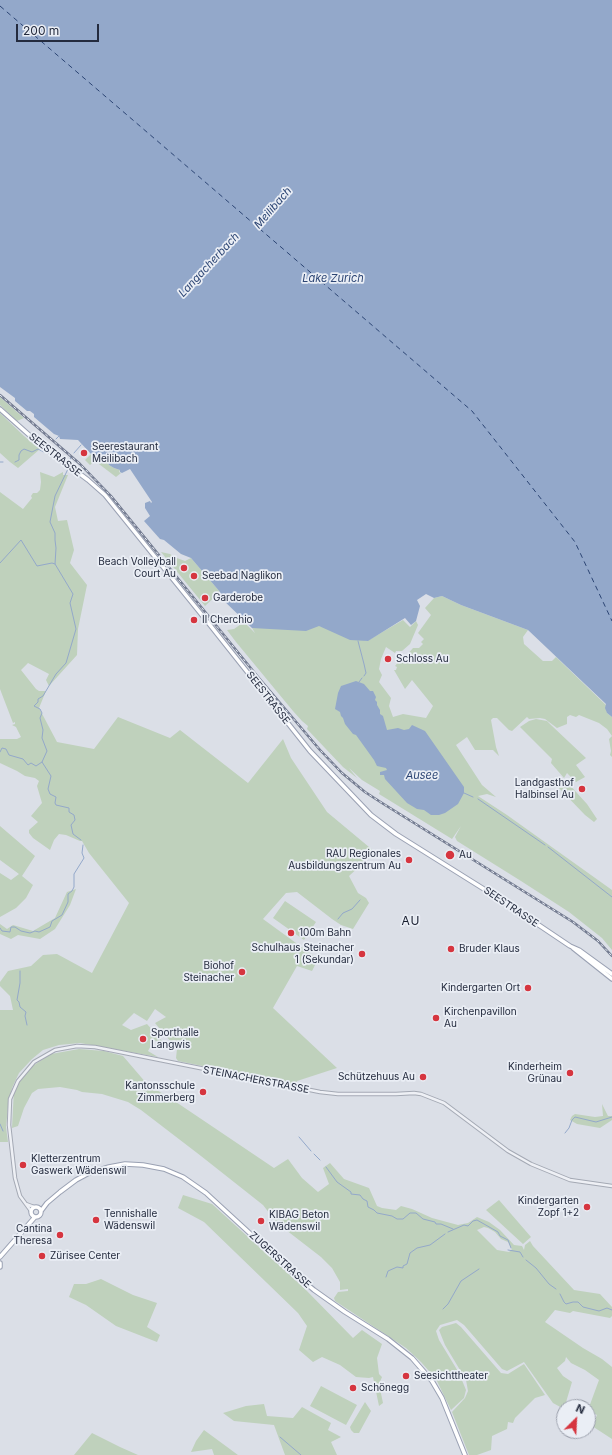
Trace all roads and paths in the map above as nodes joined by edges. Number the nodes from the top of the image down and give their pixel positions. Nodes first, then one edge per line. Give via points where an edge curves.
1 (0, 409) edge
2 (570, 946) junction
3 (612, 974) edge
4 (612, 979) edge
5 (612, 1186) edge
6 (40, 1209) junction
7 (33, 1212) junction
8 (1, 1256) edge
9 (0, 1262) edge
10 (0, 1268) edge
11 (465, 1455) edge

1 - 2 main road, SEESTRASSE via 104,495 310,752 371,816
2 - 3 main road, SEESTRASSE
2 - 4 main road, SEESTRASSE
5 - 7 street, STEINACHERSTRASSE via 570,1180 531,1164 508,1151 444,1103 421,1094 320,1092 83,1045 60,1048 39,1058 22,1075 12,1093 9,1113 12,1162 18,1191
6 - 7 main road
6 - 7 main road, ZUGERSTRASSE via 39,1216
6 - 11 main road, ZUGERSTRASSE via 76,1180 109,1167 125,1164 143,1165 164,1169 183,1177 220,1204 314,1290 412,1358 432,1381 442,1398
7 - 8 main road via 30,1223
8 - 9 main road
9 - 10 main road

